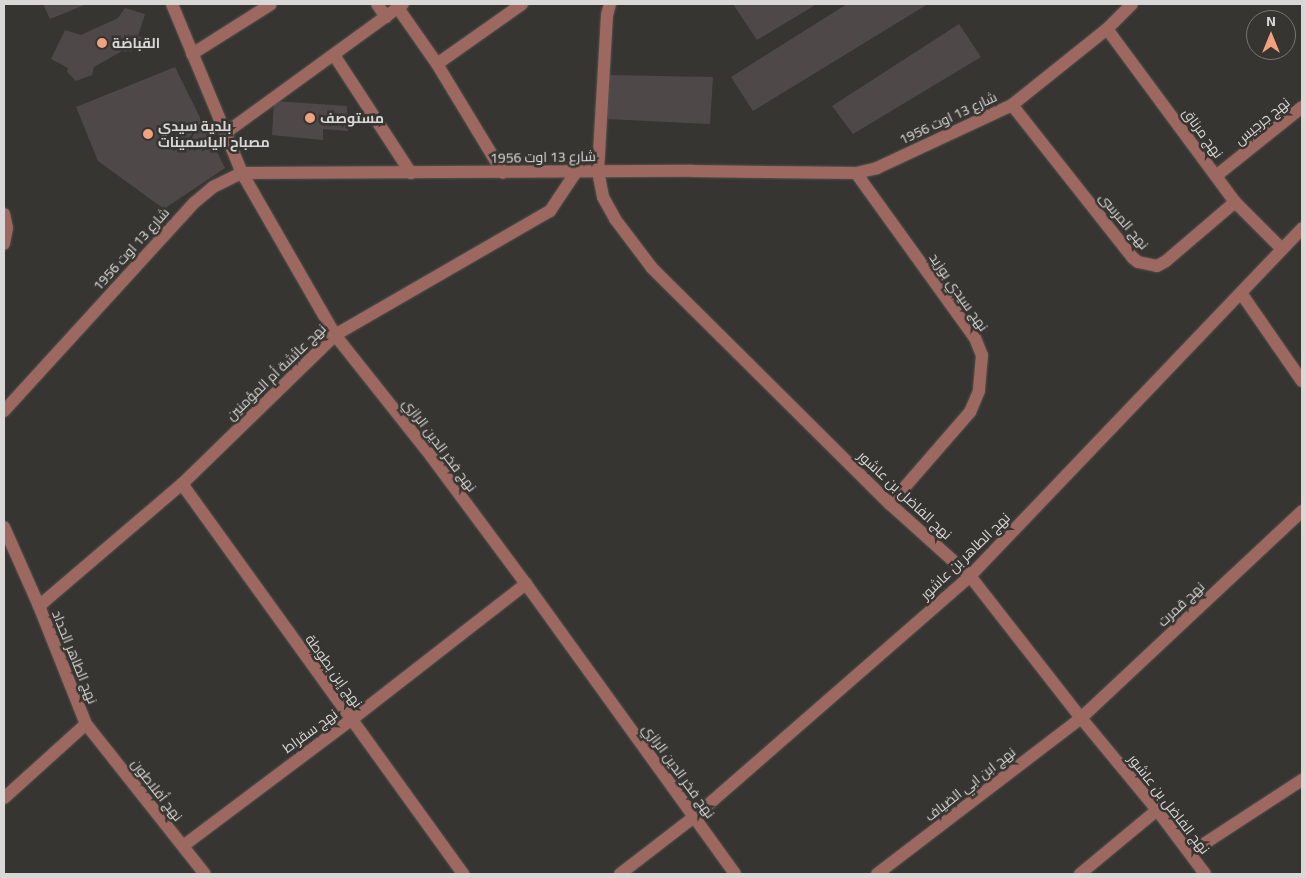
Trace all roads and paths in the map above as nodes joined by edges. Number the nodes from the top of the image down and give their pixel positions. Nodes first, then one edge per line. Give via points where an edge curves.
1 (172, 4) edge
2 (271, 4) edge
3 (378, 4) edge
4 (522, 4) edge
5 (610, 4) edge
6 (1132, 4) edge
7 (401, 6) edge
8 (386, 17) junction
9 (1107, 28) junction
10 (192, 54) junction
11 (334, 55) junction
12 (437, 64) junction
13 (1012, 105) junction
14 (1302, 107) edge
15 (224, 134) junction
16 (504, 172) junction
17 (576, 172) junction
18 (598, 172) junction
19 (242, 173) junction
20 (411, 173) junction
21 (856, 173) junction
22 (1216, 176) junction
23 (1235, 202) junction
24 (4, 214) edge
25 (1302, 228) edge
26 (4, 244) edge
27 (1281, 248) junction
28 (1241, 293) junction
29 (335, 335) junction
30 (1302, 381) edge
31 (4, 411) edge
32 (182, 484) junction
33 (890, 504) junction
34 (1302, 511) edge
35 (4, 527) edge
36 (970, 576) junction
37 (526, 584) junction
38 (39, 606) junction
39 (1081, 718) junction
40 (351, 720) junction
41 (86, 724) junction
42 (1302, 780) edge
43 (4, 798) edge
44 (1158, 810) junction
45 (694, 817) junction
46 (183, 846) junction
47 (1190, 852) junction
48 (205, 874) edge
49 (464, 874) edge
50 (620, 874) edge
51 (735, 874) edge
52 (878, 874) edge
53 (1080, 874) edge
54 (1205, 874) edge

1 - 10 street, نهج فخر الدين الرازي
2 - 10 street
3 - 8 street
4 - 12 street
5 - 18 street, نهج الفاضل بن عاشور
6 - 9 street, شارع 13 اوت 1956
7 - 8 street
7 - 12 street
8 - 11 street
9 - 13 street, شارع 13 اوت 1956
9 - 22 street, نهج مرناق
10 - 15 street, نهج فخر الدين الرازي
11 - 15 street
11 - 20 street
12 - 16 street
13 - 21 street, شارع 13 اوت 1956 via 878,168
13 - 23 street, نهج المرسى via 1138,262 1157,266 1166,261
14 - 22 street, نهج جرجيس
15 - 19 street, نهج فخر الدين الرازي
16 - 17 street, شارع 13 اوت 1956
16 - 20 street, شارع 13 اوت 1956
17 - 18 street, شارع 13 اوت 1956
17 - 29 street, نهج عائشة أم المؤمنين via 550,211
18 - 21 street, شارع 13 اوت 1956
18 - 33 street, نهج الفاضل بن عاشور via 603,198 652,268
19 - 20 street, شارع 13 اوت 1956
19 - 29 street, نهج فخر الدين الرازي
19 - 31 street, شارع 13 اوت 1956 via 213,187 194,203
21 - 33 street, نهج سيدي بوزيد via 975,338 982,355 979,391 970,412
22 - 23 street, نهج مرناق
23 - 27 street, نهج مرناق
24 - 26 street via 7,228
25 - 27 street, نهج الطاهر بن عاشور
27 - 28 street, نهج الطاهر بن عاشور
28 - 30 street
28 - 36 street, نهج الطاهر بن عاشور
29 - 32 street, نهج عائشة أم المؤمنين
29 - 37 street, نهج فخر الدين الرازي via 425,448
32 - 38 street, نهج عائشة أم المؤمنين
32 - 40 street, نهج إبن بطوطة
33 - 36 street, نهج الفاضل بن عاشور
34 - 39 street, نهج قمرت
35 - 38 street, نهج الطاهر الحداد
36 - 39 street, نهج الفاضل بن عاشور
36 - 45 street, نهج الطاهر بن عاشور
37 - 40 street, نهج سقراط
37 - 45 street, نهج فخر الدين الرازي
38 - 41 street, نهج الطاهر الحداد
39 - 44 street, نهج الفاضل بن عاشور
39 - 52 street, نهج ابن ابي الضياف
40 - 46 street, نهج سقراط
40 - 49 street, نهج إبن بطوطة
41 - 43 street, نهج الطاهر الحداد
41 - 46 street, نهج أفلاطون
42 - 47 street
44 - 47 street, نهج الفاضل بن عاشور
44 - 53 street
45 - 50 street, نهج الطاهر بن عاشور
45 - 51 street, نهج فخر الدين الرازي
46 - 48 street, نهج أفلاطون
47 - 54 street, نهج الفاضل بن عاشور

